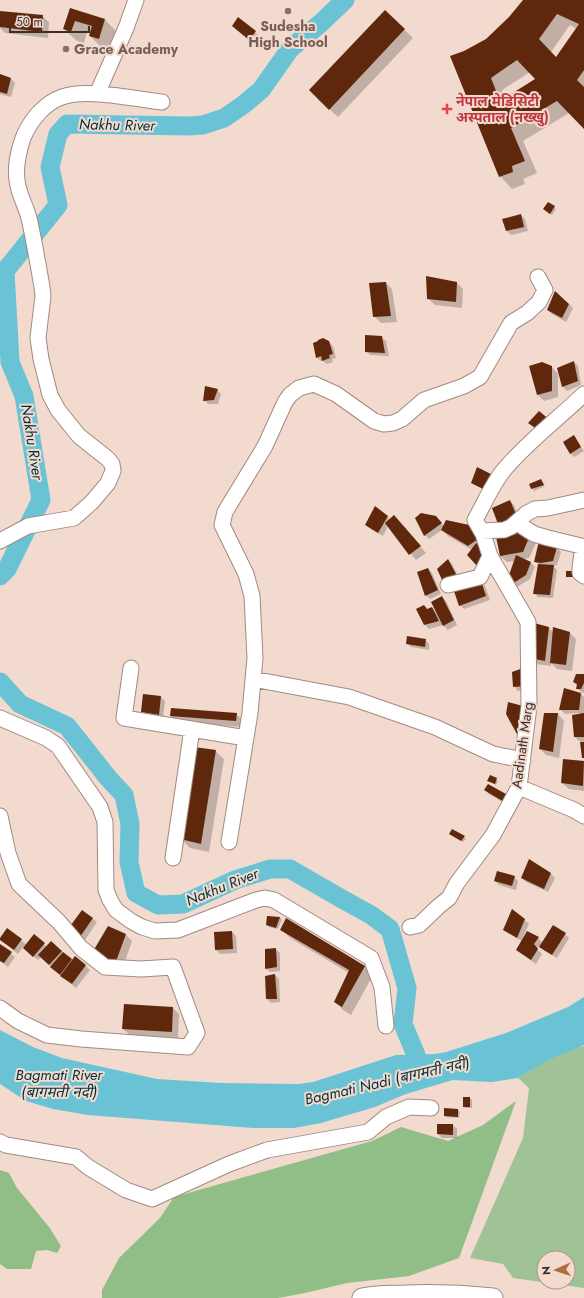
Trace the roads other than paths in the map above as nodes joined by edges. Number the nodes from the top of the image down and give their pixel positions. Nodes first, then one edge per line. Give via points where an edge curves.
1 (136, 0) edge
2 (97, 94) junction
3 (162, 102) dead end
4 (538, 277) dead end
5 (584, 394) edge
6 (584, 500) edge
7 (517, 523) junction
8 (482, 533) junction
9 (0, 541) edge
10 (490, 556) junction
11 (584, 576) edge
12 (448, 585) dead end
13 (131, 668) dead end
14 (253, 679) junction
15 (0, 718) edge
16 (192, 729) junction
17 (246, 738) junction
18 (523, 760) junction
19 (519, 787) junction
20 (0, 816) edge
21 (584, 816) edge
22 (229, 842) dead end
23 (174, 858) dead end
24 (410, 927) dead end
25 (0, 1008) edge
26 (386, 1026) dead end
27 (431, 1108) dead end
28 (0, 1142) edge
29 (362, 1298) edge
30 (493, 1298) edge

1 - 2 street
2 - 3 street
2 - 9 street via 62,97 44,108 26,131 16,167 18,186 29,218 42,286 38,338 50,395 58,410 79,436 108,459 113,471 108,483 74,518 28,526
4 - 14 street via 545,290 539,302 511,323 480,377 464,386 424,400 398,421 384,424 374,422 336,394 314,384 299,388 285,402 265,446 226,512 222,525 246,574 252,596 255,658
5 - 8 street via 526,446 502,472 475,520
6 - 7 street via 535,509
7 - 8 street via 504,530
7 - 11 street via 534,534 581,546 583,553 579,570
8 - 10 street, Aadinath Marg
10 - 12 street via 480,577
10 - 18 street, Aadinath Marg via 528,622 529,706
13 - 16 street via 124,718
14 - 17 street
14 - 18 street via 349,697 435,727 493,754
15 - 26 street via 58,746 100,807 105,822 106,890 116,910 131,922 155,931 178,930 256,900 274,900 371,958 382,987
16 - 17 street
16 - 23 street
17 - 22 street
18 - 19 street, Aadinath Marg
19 - 21 street
19 - 24 street, Aadinath Marg via 493,835 457,883 449,898 419,925
20 - 25 street via 8,853 19,884 59,922 81,948 105,967 173,967 197,1033 188,1047 47,1035 18,1021
27 - 28 street via 409,1108 386,1117 368,1132 267,1150 229,1164 152,1199 126,1190 76,1157
29 - 30 main road via 375,1295 416,1294

